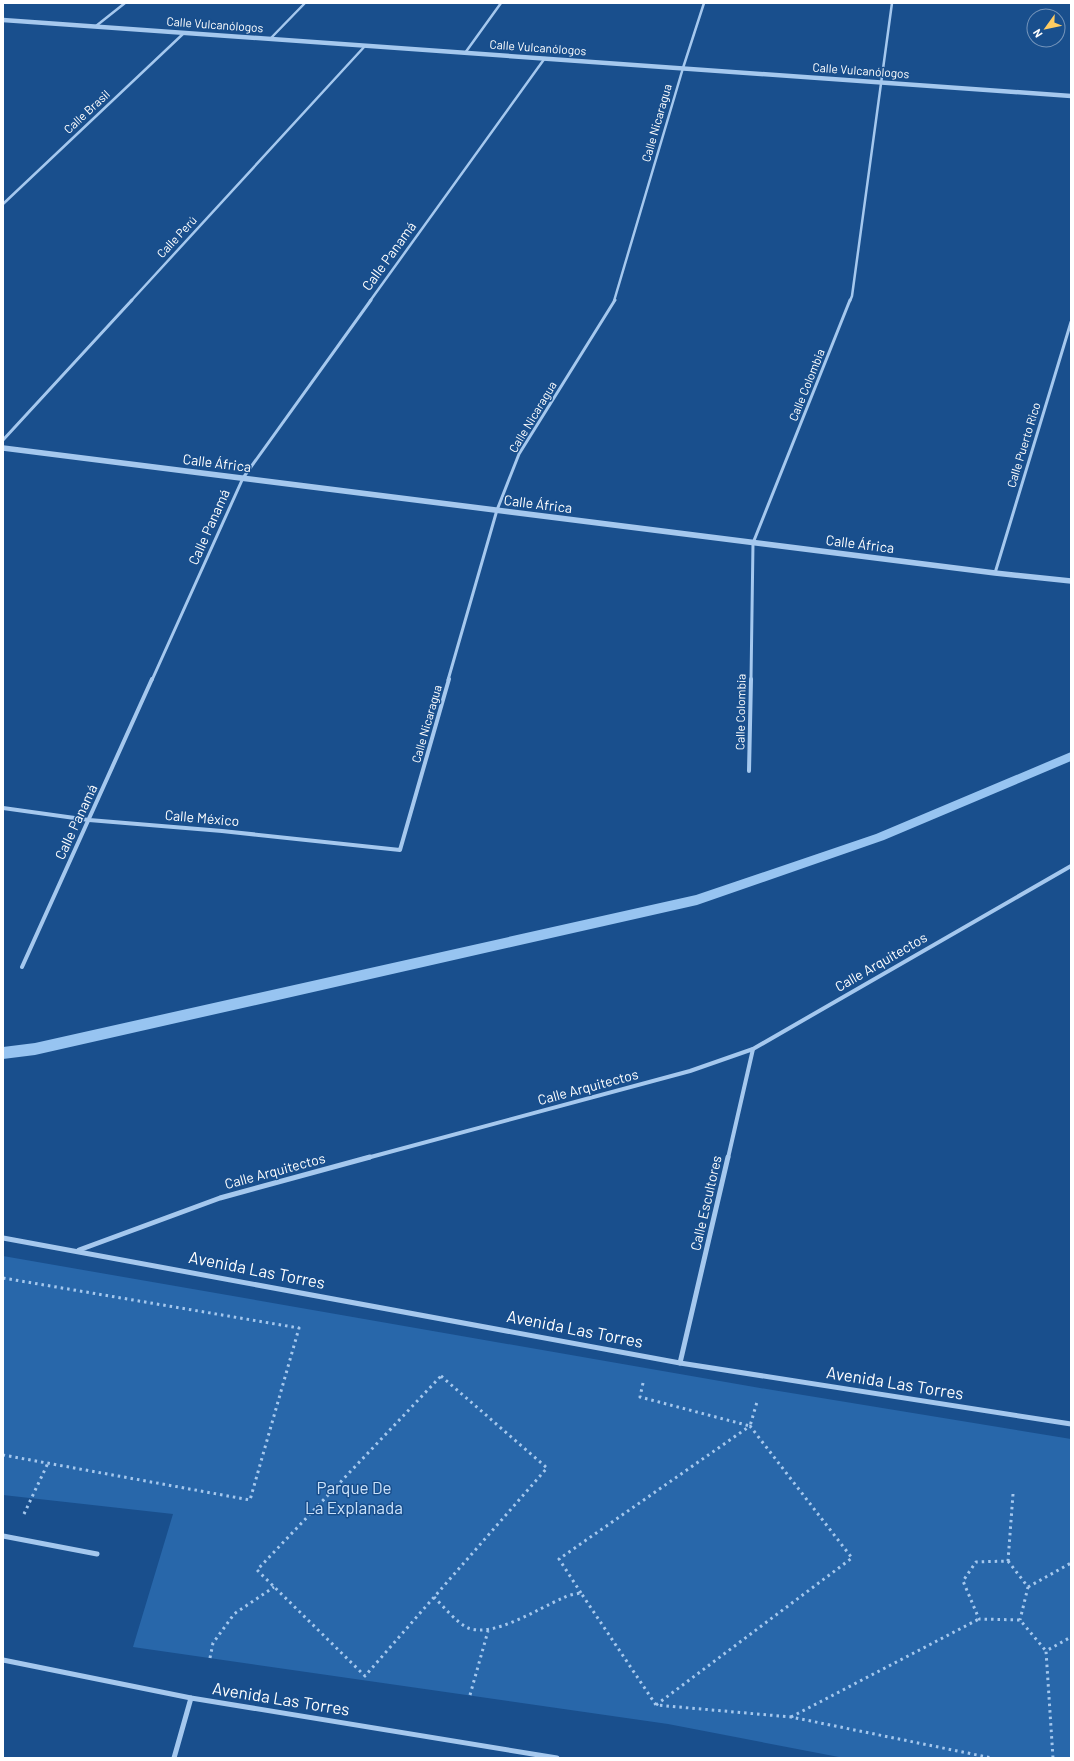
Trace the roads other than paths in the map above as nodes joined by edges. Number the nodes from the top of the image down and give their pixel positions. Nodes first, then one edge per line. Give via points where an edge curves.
1 (125, 3) edge
2 (305, 3) edge
3 (501, 3) edge
4 (704, 3) edge
5 (892, 3) edge
6 (3, 20) edge
7 (96, 26) junction
8 (184, 32) junction
9 (270, 39) junction
10 (365, 46) junction
11 (465, 53) junction
12 (545, 58) junction
13 (683, 68) junction
14 (882, 83) junction
15 (1071, 96) edge
16 (3, 204) edge
17 (1071, 322) edge
18 (3, 440) edge
19 (3, 448) edge
20 (243, 478) junction
21 (497, 510) junction
22 (753, 543) junction
23 (995, 573) junction
24 (1071, 581) edge
25 (749, 771) dead end
26 (3, 808) edge
27 (89, 820) junction
28 (400, 850) joint
29 (1071, 866) edge
30 (22, 967) dead end
31 (753, 1049) junction
32 (3, 1238) edge
33 (77, 1251) junction
34 (680, 1363) junction
35 (1071, 1424) edge
36 (3, 1536) edge
37 (97, 1554) dead end
38 (3, 1660) edge
39 (191, 1698) junction
40 (174, 1758) edge
41 (557, 1758) edge

1 - 7 street
2 - 9 street
3 - 11 street
4 - 13 street, Calle Nicaragua
5 - 14 street, Calle Colombia
6 - 7 street, Calle Vulcanólogos
7 - 8 street, Calle Vulcanólogos
8 - 9 street, Calle Vulcanólogos
8 - 16 street, Calle Brasil
9 - 10 street, Calle Vulcanólogos
10 - 11 street, Calle Vulcanólogos
10 - 18 street, Calle Perú
11 - 12 street, Calle Vulcanólogos
12 - 13 street, Calle Vulcanólogos
12 - 20 street, Calle Panamá
13 - 14 street, Calle Vulcanólogos
13 - 21 street, Calle Nicaragua via 614,302 519,454
14 - 15 street, Calle Vulcanólogos
14 - 22 street, Calle Colombia via 852,296
17 - 23 street, Calle Puerto Rico
19 - 20 street, Calle África
20 - 21 street, Calle África
20 - 27 street, Calle Panamá
21 - 22 street, Calle África
21 - 28 street, Calle Nicaragua
22 - 23 street, Calle África
22 - 25 street, Calle Colombia
23 - 24 street, Calle África
26 - 27 street, Calle México
27 - 28 street, Calle México
27 - 30 street, Calle Panamá
29 - 31 street, Calle Arquitectos
31 - 33 street, Calle Arquitectos via 690,1071 220,1198
31 - 34 street, Calle Escultores
32 - 33 street, Avenida Las Torres
33 - 34 street, Avenida Las Torres
34 - 35 street, Avenida Las Torres
36 - 37 street
38 - 39 street, Avenida Las Torres
39 - 40 street
39 - 41 street, Avenida Las Torres

